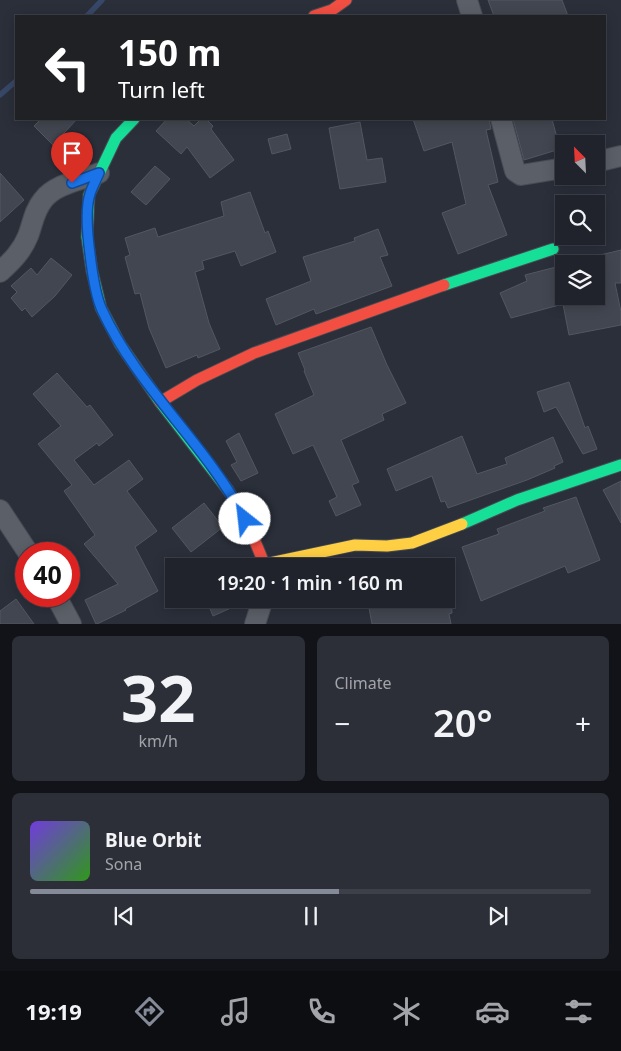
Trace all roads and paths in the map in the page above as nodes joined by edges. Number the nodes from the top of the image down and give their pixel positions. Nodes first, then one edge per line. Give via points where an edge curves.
1 (346, 0) edge
2 (467, 0) edge
3 (317, 15) edge
4 (472, 15) edge
5 (133, 120) edge
6 (501, 120) edge
7 (621, 156) edge
8 (605, 160) edge
9 (555, 169) edge
10 (99, 173) junction
11 (553, 249) dead end
12 (0, 272) edge
13 (160, 402) junction
14 (621, 465) edge
15 (0, 510) edge
16 (6, 536) edge
17 (262, 558) edge
18 (296, 558) edge
19 (62, 607) edge
20 (261, 608) edge
21 (71, 624) edge
22 (255, 624) edge

1 - 3 street
2 - 4 street
5 - 10 street via 116,138
6 - 9 street via 515,171 521,175
7 - 8 street
10 - 12 street via 58,188 44,198 34,214 23,249
10 - 13 street via 89,195 87,237 101,308 120,344
11 - 13 street via 409,296 254,353
13 - 17 street via 233,498
14 - 18 street via 517,500 412,543 355,545
15 - 16 street
19 - 21 street
20 - 22 street

